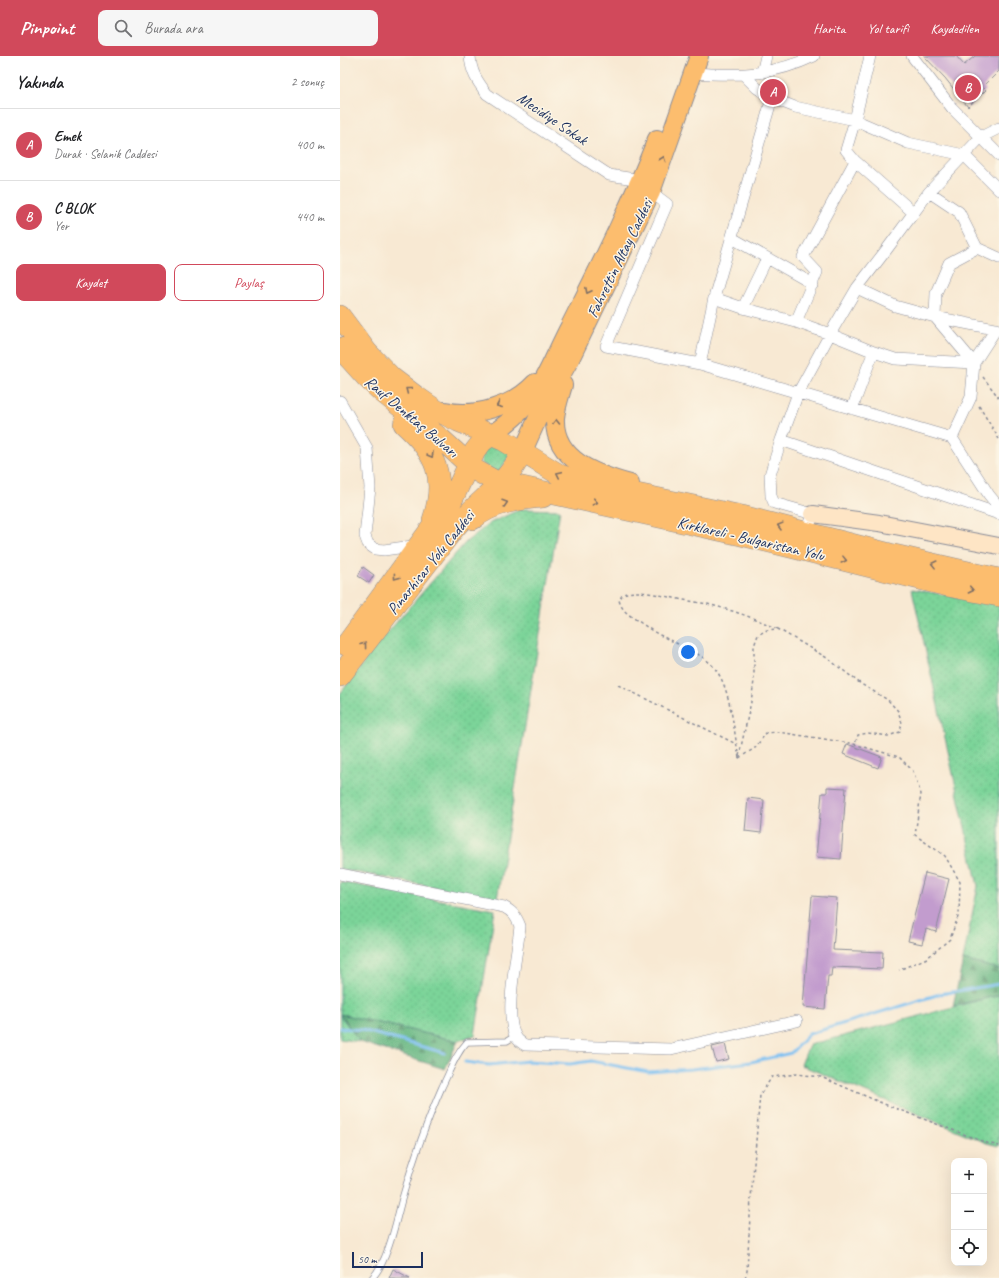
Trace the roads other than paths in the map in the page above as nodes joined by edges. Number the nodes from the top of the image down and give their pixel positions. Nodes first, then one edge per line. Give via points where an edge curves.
1 (470, 56) edge
2 (699, 56) edge
3 (766, 56) edge
4 (814, 56) edge
5 (870, 56) edge
6 (912, 56) edge
7 (691, 65) edge
8 (762, 73) junction
9 (744, 75) junction
10 (772, 98) junction
11 (855, 120) junction
12 (999, 128) edge
13 (981, 137) junction
14 (964, 155) junction
15 (999, 155) edge
16 (855, 161) junction
17 (648, 186) junction
18 (999, 190) edge
19 (929, 192) junction
20 (914, 213) junction
21 (732, 238) junction
22 (977, 248) junction
23 (767, 258) junction
24 (999, 258) edge
25 (813, 284) junction
26 (857, 288) junction
27 (714, 298) junction
28 (743, 308) junction
29 (340, 316) edge
30 (935, 317) junction
31 (796, 322) junction
32 (997, 330) edge
33 (830, 334) junction
34 (340, 348) edge
35 (874, 352) junction
36 (340, 354) edge
37 (564, 356) junction
38 (974, 363) junction
39 (700, 364) junction
40 (798, 393) junction
41 (341, 407) edge
42 (852, 409) junction
43 (436, 410) junction
44 (492, 435) junction
45 (952, 438) junction
46 (781, 440) junction
47 (522, 452) junction
48 (469, 465) junction
49 (502, 483) junction
50 (562, 495) junction
51 (659, 499) junction
52 (999, 507) edge
53 (999, 514) edge
54 (810, 524) junction
55 (429, 546) junction
56 (999, 546) edge
57 (999, 579) edge
58 (999, 596) edge
59 (340, 653) edge
60 (340, 676) edge
61 (340, 874) edge
62 (797, 1021) dead end
63 (516, 1036) junction
64 (372, 1278) edge

1 - 17 street, Mecidiye Sokak via 475,80 487,94 609,175
2 - 7 main road, Fahrettin Altay Caddesi
3 - 8 street
4 - 8 street via 787,68
5 - 11 street
6 - 13 street via 952,108
7 - 9 street via 731,76
7 - 17 main road, Fahrettin Altay Caddesi
8 - 9 street
9 - 10 street
10 - 11 street via 795,107
10 - 21 street
11 - 14 street via 908,143
11 - 16 street via 846,150
12 - 13 street
13 - 14 street
13 - 15 street
14 - 18 street
14 - 19 street
16 - 20 street
16 - 25 street via 803,257 817,272
17 - 37 main road, Fahrettin Altay Caddesi
17 - 39 street via 667,204 606,346
19 - 20 street
19 - 22 street via 958,212
20 - 26 street
21 - 23 street
21 - 27 street
22 - 24 street
22 - 30 street via 949,263 936,293
23 - 25 street
23 - 28 street
25 - 31 street
26 - 30 street via 895,306
26 - 33 street
27 - 28 street
27 - 39 street
28 - 31 street
43 -> 29 highway, Rauf Denktaş Bulvarı via 404,388 380,366
30 - 32 street
30 - 38 street
31 - 33 street
32 - 38 street
33 - 35 street
33 - 40 street
34 - 48 highway, Rauf Denktaş Bulvarı via 382,392
35 - 38 street via 896,359
35 - 42 street
36 -> 55 highway via 365,388 418,438 432,455 439,482
37 -> 43 main road via 545,371 532,386 504,404 467,414
37 - 44 main road, Fahrettin Altay Caddesi via 527,404
37 - 47 main road, Fahrettin Altay Caddesi
51 -> 37 main road via 634,485 586,468 564,449 558,438 555,418
38 - 45 street via 971,395
39 - 40 street
40 - 42 street
40 - 46 street
41 - 55 street via 367,448 370,488 365,536 368,544 375,549 384,550
42 - 45 street
43 - 44 highway, Rauf Denktaş Bulvarı
44 - 47 highway
44 - 48 highway, Pınarhisar Yolu Caddesi via 475,450
45 - 52 street
46 - 53 street
46 - 54 street via 770,475 772,500
47 - 49 highway, Pınarhisar Yolu Caddesi
51 -> 47 highway, Kırklareli - Bulgaristan Yolu via 560,475
48 - 49 highway via 482,475
48 - 55 highway, Pınarhisar Yolu Caddesi
49 - 50 highway, Kırklareli - Bulgaristan Yolu
49 - 55 highway, Pınarhisar Yolu Caddesi
55 -> 50 highway via 488,510 516,500
50 -> 58 highway, Kırklareli - Bulgaristan Yolu
54 -> 51 highway, Kırklareli - Bulgaristan Yolu via 742,516
54 - 56 street via 879,523
57 -> 54 highway, Kırklareli - Bulgaristan Yolu
55 -> 59 highway, Pınarhisar Yolu Caddesi
60 -> 55 highway, Pınarhisar Yolu Caddesi
61 - 63 street via 504,907 512,911 520,926 511,1012
62 - 63 street via 671,1049 525,1045
63 - 64 lane via 507,1041 467,1042 458,1052 428,1119 405,1187 388,1250

